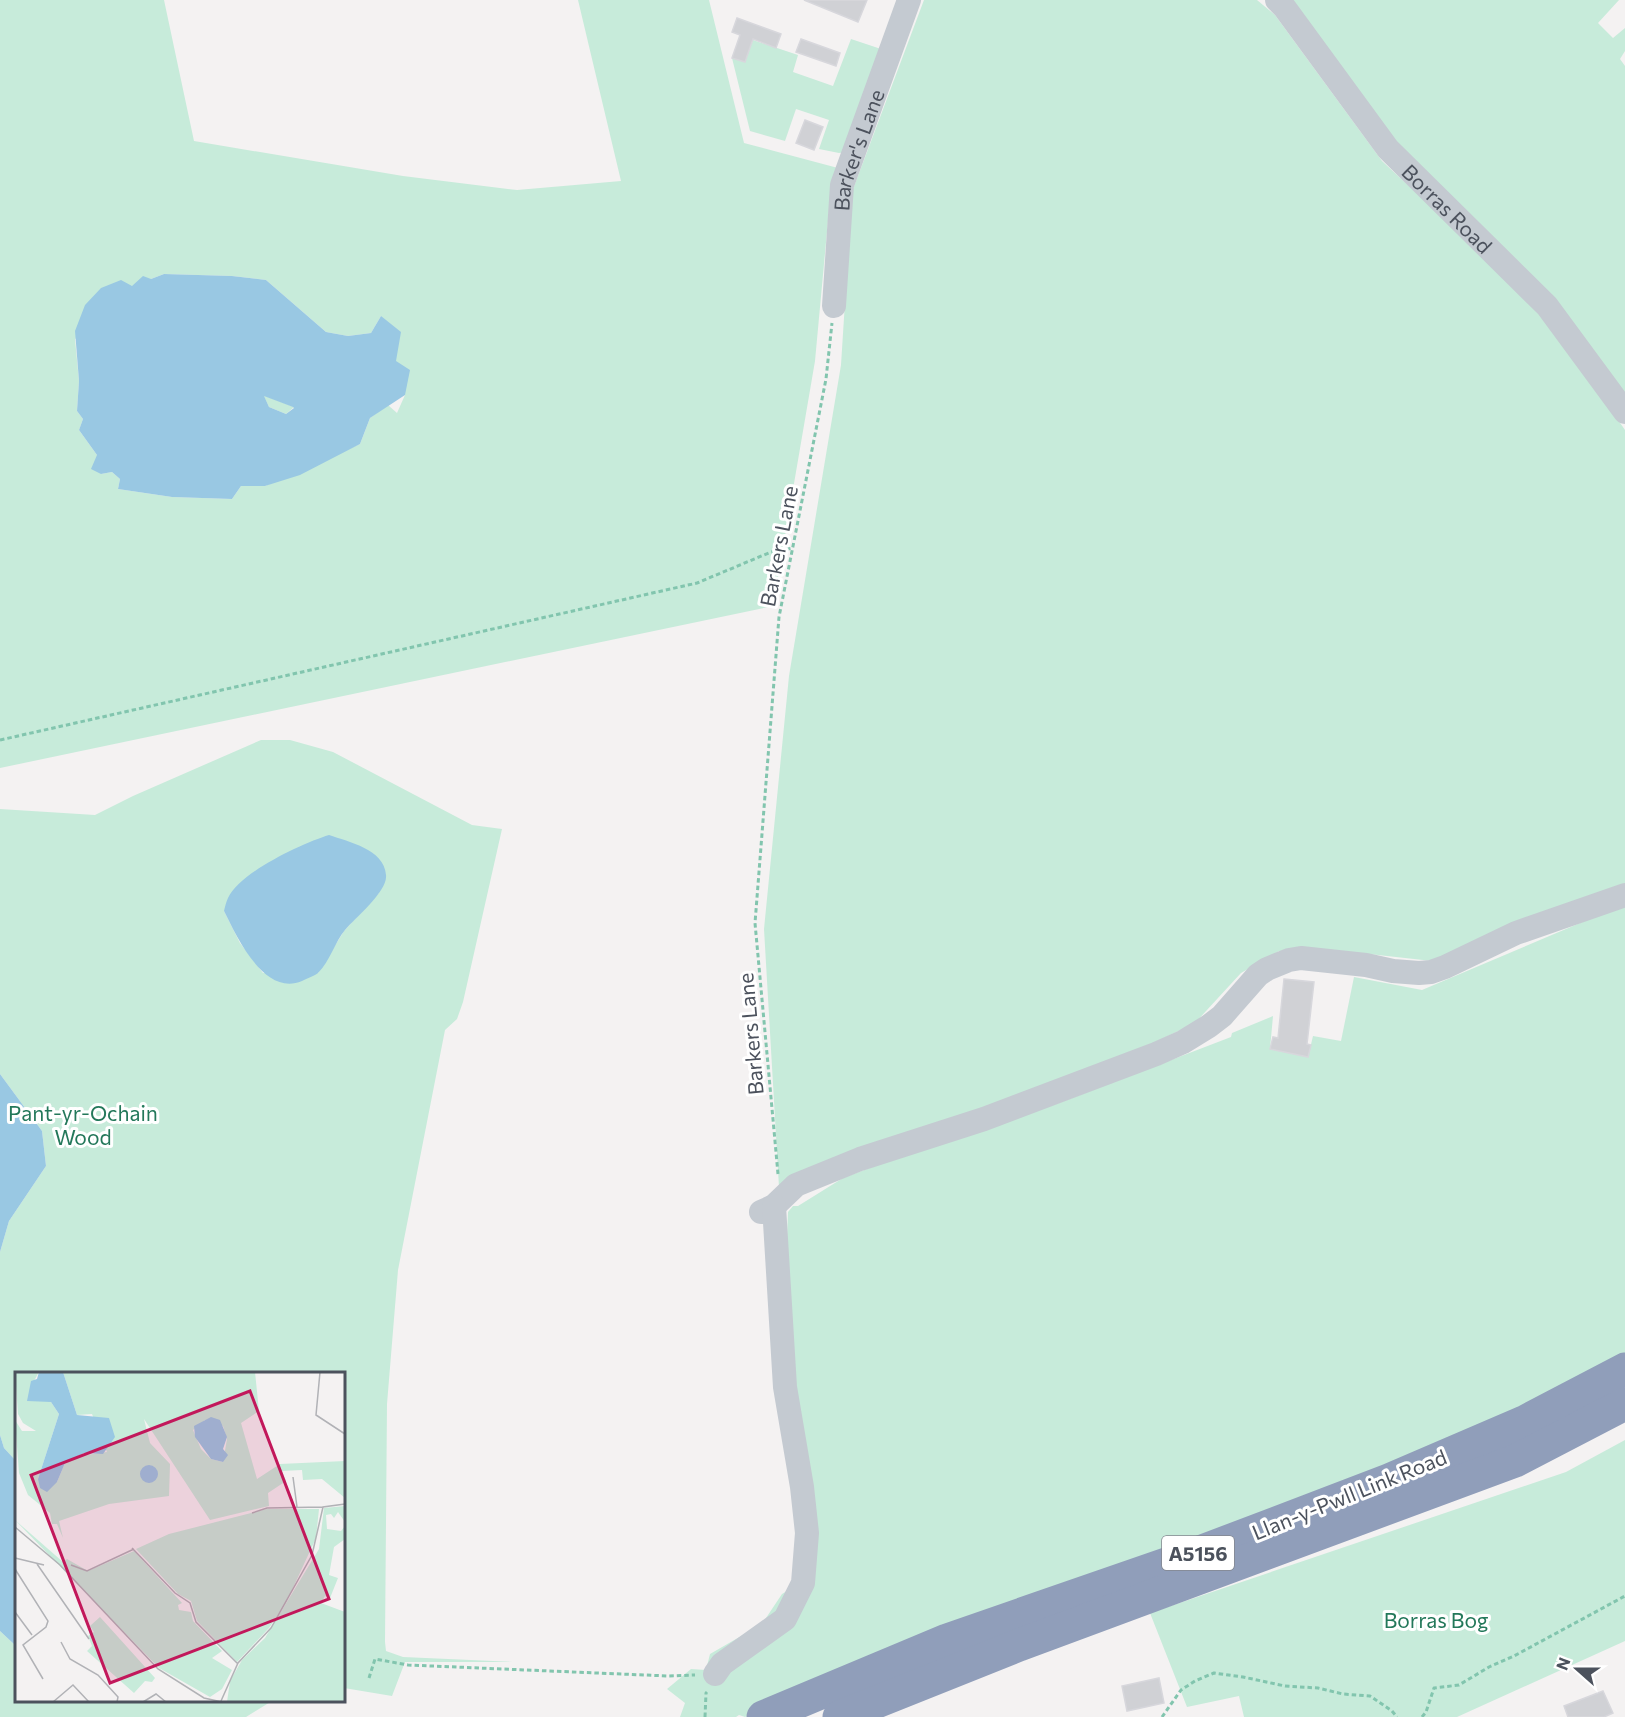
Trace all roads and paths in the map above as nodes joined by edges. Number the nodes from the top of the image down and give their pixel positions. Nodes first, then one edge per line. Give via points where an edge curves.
1 (909, 0) edge
2 (1277, 0) edge
3 (834, 306) joint
4 (1625, 412) edge
5 (793, 548) junction
6 (0, 740) edge
7 (1625, 895) edge
8 (772, 1206) junction
9 (1625, 1369) edge
10 (1625, 1404) edge
11 (1625, 1596) edge
12 (369, 1678) dead end
13 (715, 1681) junction
14 (705, 1717) edge
15 (763, 1717) edge
16 (839, 1717) edge
17 (1162, 1717) edge
18 (1396, 1717) edge
19 (1422, 1717) edge

1 - 3 street, Barker's Lane via 842,185
2 - 4 street, Borras Road via 1388,149 1547,306
3 - 5 path, Barkers Lane via 826,379
5 - 6 path via 771,552 697,583
5 - 8 path, Barkers Lane via 779,617 755,923
7 - 8 street via 1516,933 1431,972 1419,974 1366,965 1289,960 1258,975 1222,1016 1183,1042 984,1119 860,1159 796,1185
8 - 13 street via 785,1387 807,1533 803,1582 785,1619 722,1664
9 - 15 highway, Llan-y-Pwll Link Road / A5156 via 1524,1422 1389,1480 1192,1555 947,1640
10 - 16 highway, Llan-y-Pwll Link Road / A5156 via 1515,1461 1019,1645
11 - 19 path via 1459,1685 1434,1688
12 - 13 path via 375,1659 408,1665
13 - 14 path via 706,1693
17 - 18 path via 1181,1690 1214,1673 1370,1696

